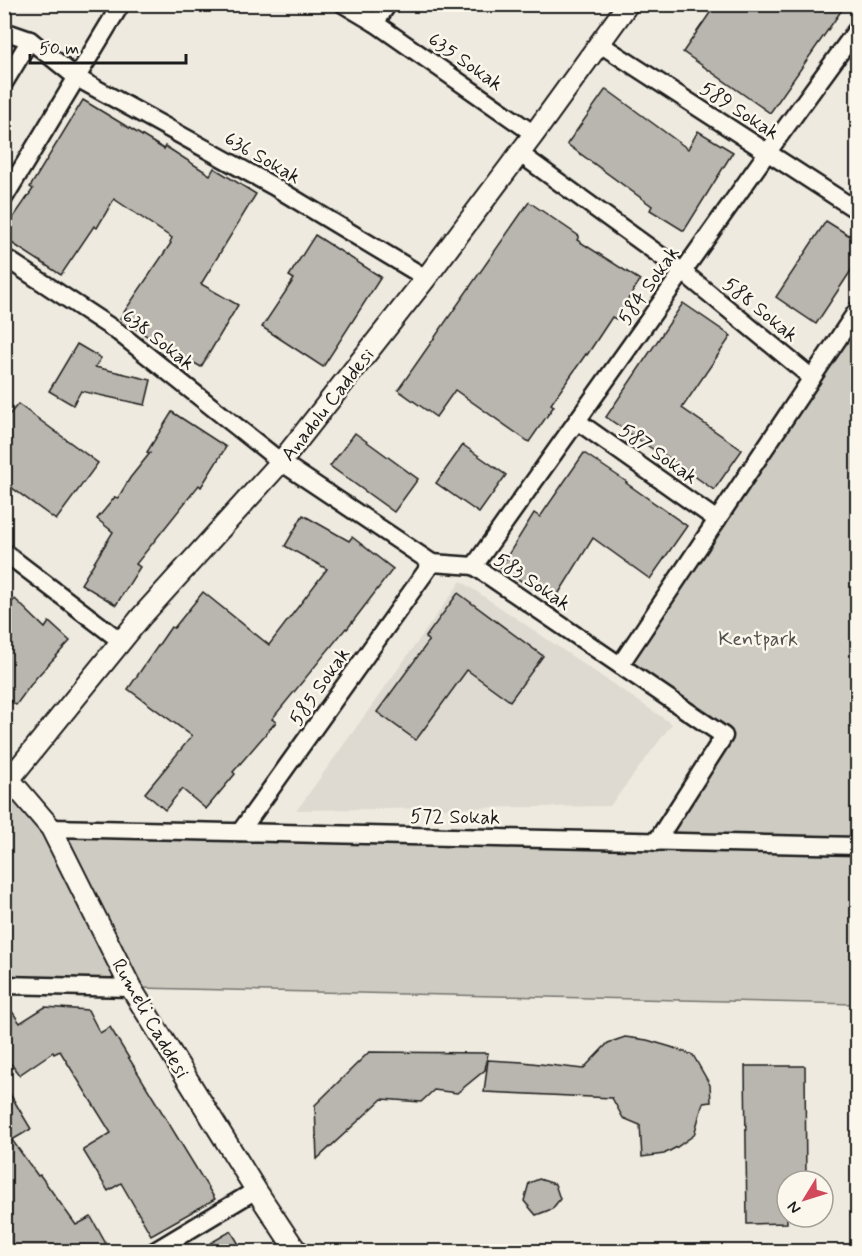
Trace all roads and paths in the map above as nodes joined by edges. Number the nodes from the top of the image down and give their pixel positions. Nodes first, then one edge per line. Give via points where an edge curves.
1 (120, 4) edge
2 (344, 4) edge
3 (388, 4) edge
4 (628, 4) edge
5 (375, 23) junction
6 (858, 28) edge
7 (4, 31) edge
8 (30, 39) junction
9 (600, 44) junction
10 (77, 78) junction
11 (4, 83) edge
12 (534, 134) junction
13 (519, 153) junction
14 (767, 153) junction
15 (4, 198) edge
16 (858, 211) edge
17 (4, 258) edge
18 (683, 272) junction
19 (426, 278) junction
20 (858, 309) edge
21 (812, 378) junction
22 (577, 421) junction
23 (281, 462) junction
24 (717, 520) junction
25 (4, 552) edge
26 (432, 563) junction
27 (474, 566) junction
28 (122, 642) junction
29 (620, 665) junction
30 (6, 781) edge
31 (51, 828) junction
32 (240, 832) junction
33 (656, 842) junction
34 (858, 846) edge
35 (4, 985) edge
36 (131, 988) junction
37 (256, 1190) junction
38 (296, 1250) edge
39 (153, 1251) edge

1 - 10 street
2 - 5 street, 635 Sokak
3 - 5 street
4 - 9 street, Anadolu Caddesi
5 - 12 street, 635 Sokak
6 - 14 street, 584 Sokak
7 - 8 street
8 - 10 street, 636 Sokak
8 - 11 street
9 - 12 street, Anadolu Caddesi
9 - 14 street, 589 Sokak
10 - 15 street
10 - 19 street, 636 Sokak via 273,186
12 - 13 street, Anadolu Caddesi
13 - 18 street, 588 Sokak
13 - 19 street, Anadolu Caddesi
14 - 16 street, 589 Sokak
14 - 18 street, 584 Sokak
17 - 23 street, 638 Sokak via 118,332
18 - 21 street, 588 Sokak
18 - 22 street, 584 Sokak
19 - 23 street, Anadolu Caddesi
20 - 21 street
21 - 24 street
22 - 24 street, 587 Sokak
22 - 27 street, 584 Sokak
23 - 26 street, 583 Sokak
23 - 28 street, Anadolu Caddesi
24 - 29 street
25 - 28 street
26 - 27 street, 583 Sokak
26 - 32 street, 585 Sokak
27 - 29 street, 583 Sokak
28 - 30 street, Anadolu Caddesi
29 - 33 street, 583 Sokak via 724,736
30 - 31 street, Rumeli Caddesi
31 - 32 street, 572 Sokak
31 - 36 street, Rumeli Caddesi
32 - 33 street, 572 Sokak
33 - 34 street, 572 Sokak
35 - 36 street
36 - 37 street, Rumeli Caddesi
37 - 38 street, Rumeli Caddesi
37 - 39 street

